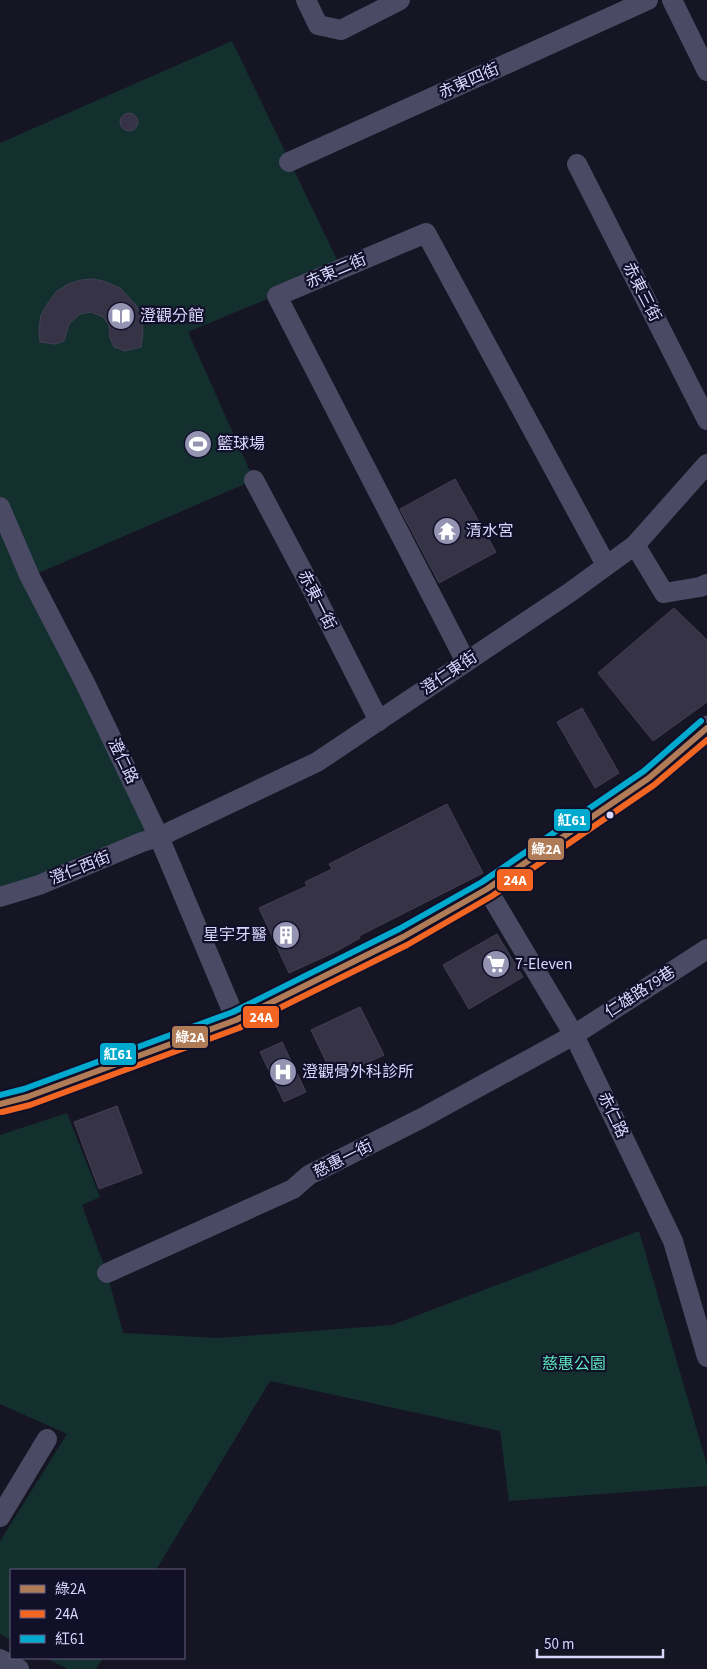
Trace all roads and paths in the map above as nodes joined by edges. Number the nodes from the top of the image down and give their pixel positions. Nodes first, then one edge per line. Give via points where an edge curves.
1 (306, 0) edge
2 (400, 0) edge
3 (648, 0) edge
4 (672, 0) edge
5 (707, 71) edge
6 (289, 162) dead end
7 (577, 164) dead end
8 (707, 420) edge
9 (707, 464) edge
10 (254, 480) dead end
11 (0, 507) edge
12 (635, 545) junction
13 (606, 566) junction
14 (707, 584) edge
15 (466, 662) junction
16 (379, 721) junction
17 (707, 728) edge
18 (159, 837) junction
19 (486, 889) junction
20 (0, 897) edge
21 (707, 949) edge
22 (236, 1020) junction
23 (574, 1035) junction
24 (0, 1104) edge
25 (107, 1273) dead end
26 (707, 1357) edge
27 (47, 1439) dead end
28 (0, 1517) edge
29 (0, 1659) edge
30 (19, 1669) edge

1 - 2 street via 318,26 341,30
3 - 6 street, 赤東四街
4 - 5 street
7 - 8 street, 赤東三街
9 - 12 street, 澄仁東街
10 - 16 street, 赤東一街
11 - 18 street, 澄仁路 via 30,577
12 - 13 street, 澄仁東街
12 - 14 street via 664,593
13 - 15 street, 澄仁東街
13 - 15 street, 赤東二街 via 426,233 277,296
15 - 16 street, 澄仁東街
16 - 18 street, 澄仁東街 via 318,762
17 - 19 street via 648,778
18 - 20 street, 澄仁西街 via 40,885
18 - 22 street, 澄仁路
19 - 22 street via 403,937
19 - 23 street, 赤仁路
21 - 23 street, 仁雄路79巷
22 - 24 street
23 - 25 street, 慈惠一街 via 309,1175 293,1189
23 - 26 street, 赤仁路 via 673,1241
27 - 28 street
29 - 30 street

